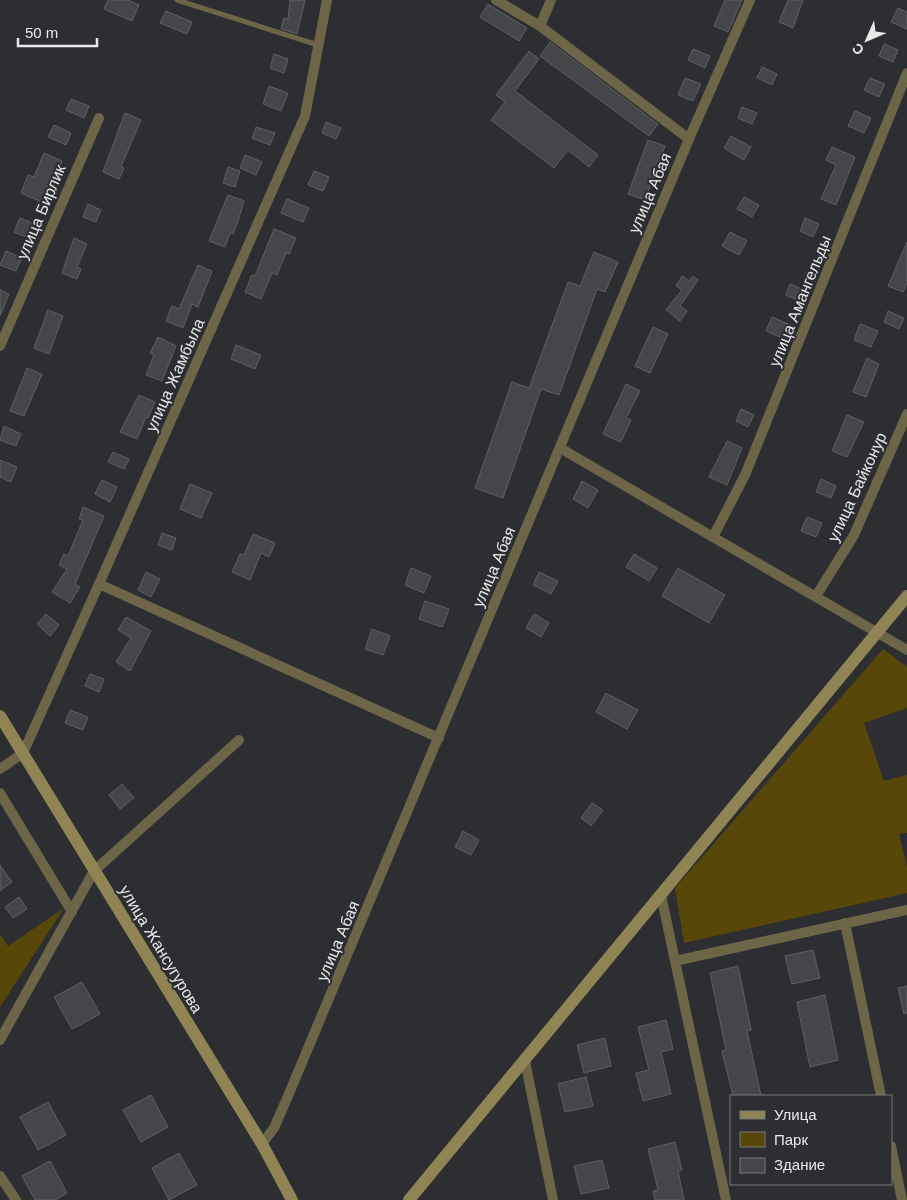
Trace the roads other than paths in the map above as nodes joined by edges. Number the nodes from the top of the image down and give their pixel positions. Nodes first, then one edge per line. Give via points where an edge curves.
1 (177, 0) edge
2 (327, 0) edge
3 (496, 0) edge
4 (551, 0) edge
5 (750, 0) edge
6 (540, 26) junction
7 (318, 45) junction
8 (907, 72) edge
9 (99, 118) dead end
10 (689, 139) junction
11 (0, 346) edge
12 (907, 414) edge
13 (560, 448) junction
14 (713, 537) junction
15 (100, 584) junction
16 (816, 596) junction
17 (907, 596) edge
18 (877, 632) junction
19 (907, 650) edge
20 (0, 716) edge
21 (440, 738) junction
22 (238, 740) dead end
23 (23, 753) junction
24 (0, 769) edge
25 (0, 793) edge
26 (94, 871) junction
27 (661, 895) junction
28 (907, 910) edge
29 (72, 912) junction
30 (845, 923) junction
31 (675, 961) junction
32 (0, 1040) edge
33 (525, 1061) junction
34 (880, 1095) edge
35 (262, 1144) junction
36 (892, 1151) edge
37 (0, 1176) edge
38 (16, 1200) edge
39 (292, 1200) edge
40 (409, 1200) edge
41 (553, 1200) edge
42 (726, 1200) edge
43 (902, 1200) edge

1 - 7 lane
2 - 7 street, улица Жамбыла
3 - 6 street
4 - 6 street
5 - 10 street, улица Абая
6 - 10 street
7 - 15 street, улица Жамбыла via 305,116
8 - 14 street, улица Амангельды via 745,475
9 - 11 street, улица Бирлик
10 - 13 street, улица Абая
12 - 16 street, улица Байконур via 854,535
13 - 14 street
13 - 21 street, улица Абая
14 - 16 street
15 - 21 street
15 - 23 street, улица Жамбыла
16 - 18 street
17 - 18 main road
18 - 19 street
18 - 27 main road
20 - 23 main road, улица Жансугурова
21 - 35 street, улица Абая via 274,1128
22 - 26 street
23 - 24 street
23 - 26 main road, улица Жансугурова
25 - 29 street
26 - 29 street
26 - 35 main road, улица Жансугурова
27 - 31 street
27 - 33 main road
28 - 30 street
29 - 32 street
30 - 31 street
30 - 34 street
31 - 42 street
33 - 40 main road
33 - 41 street
35 - 39 main road, улица Жансугурова
36 - 43 street
37 - 38 street

